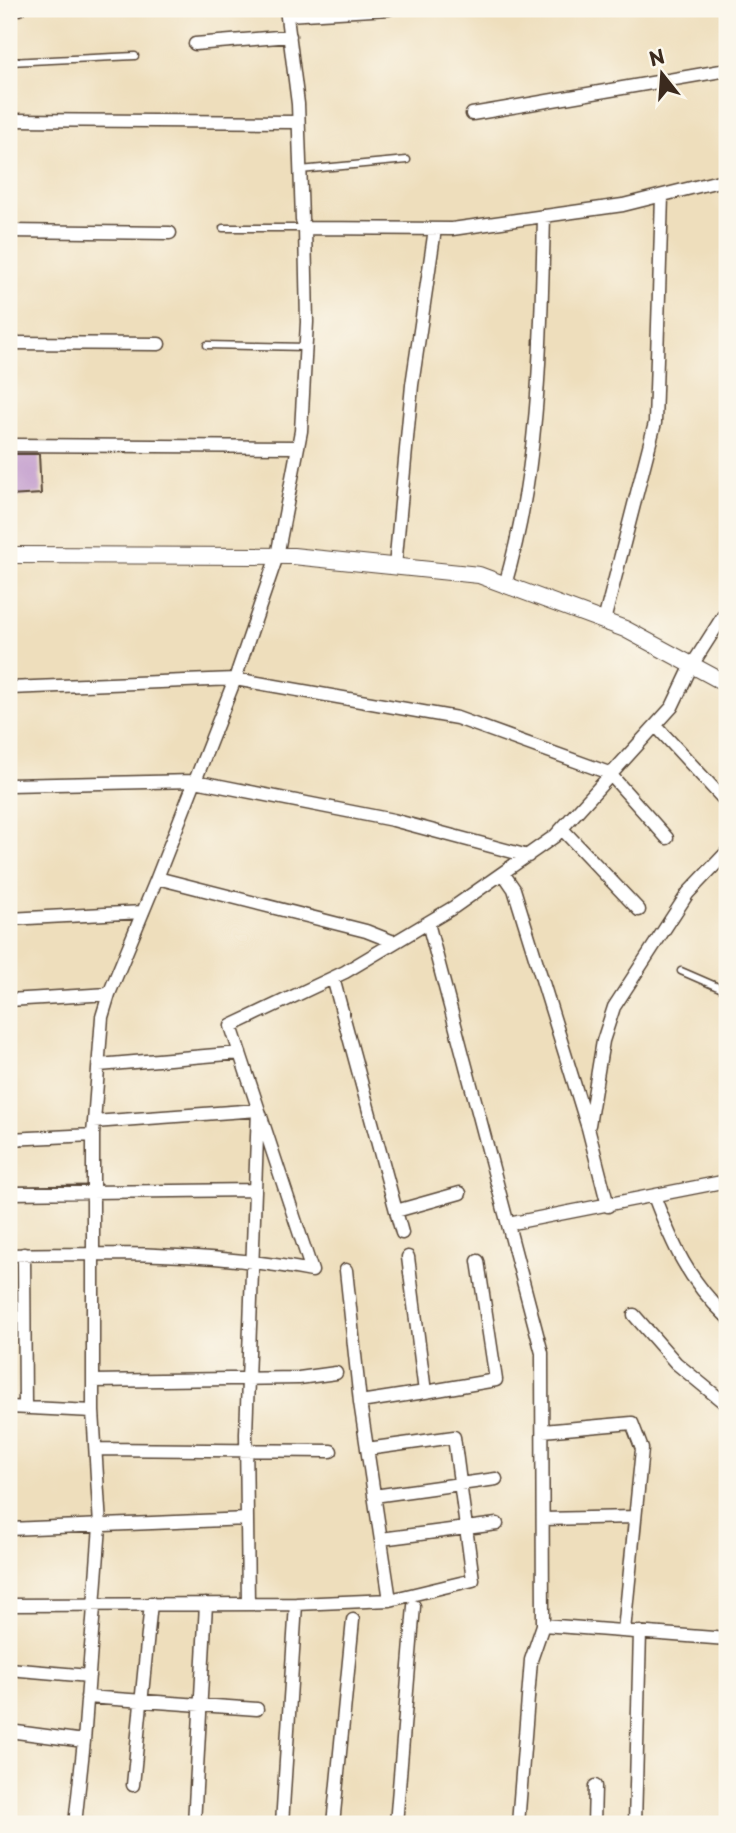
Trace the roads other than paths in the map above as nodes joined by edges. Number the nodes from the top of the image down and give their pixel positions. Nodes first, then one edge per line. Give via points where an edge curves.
1 (9, 9) edge
2 (19, 9) edge
3 (390, 9) edge
4 (287, 12) edge
5 (290, 36) junction
6 (195, 44) dead end
7 (135, 56) dead end
8 (9, 62) edge
9 (727, 70) edge
10 (472, 114) dead end
11 (9, 120) edge
12 (298, 122) junction
13 (407, 160) dead end
14 (300, 170) junction
15 (727, 179) edge
16 (662, 196) junction
17 (544, 216) junction
18 (223, 228) dead end
19 (305, 228) junction
20 (435, 229) junction
21 (9, 231) edge
22 (170, 233) dead end
23 (9, 343) edge
24 (159, 344) dead end
25 (207, 345) dead end
26 (306, 347) junction
27 (9, 445) edge
28 (298, 447) junction
29 (9, 555) edge
30 (277, 556) junction
31 (395, 567) junction
32 (505, 585) junction
33 (727, 610) edge
34 (604, 621) junction
35 (692, 665) junction
36 (235, 679) junction
37 (727, 684) edge
38 (9, 688) edge
39 (656, 726) junction
40 (609, 774) junction
41 (195, 781) junction
42 (9, 786) edge
43 (727, 803) edge
44 (562, 828) junction
45 (667, 838) dead end
46 (727, 852) edge
47 (528, 856) junction
48 (503, 873) junction
49 (157, 878) junction
50 (639, 910) dead end
51 (143, 912) junction
52 (9, 919) edge
53 (428, 923) junction
54 (394, 942) junction
55 (681, 971) dead end
56 (333, 978) junction
57 (727, 991) edge
58 (109, 994) junction
59 (9, 1000) edge
60 (240, 1053) junction
61 (99, 1065) junction
62 (258, 1110) junction
63 (94, 1122) junction
64 (588, 1128) junction
65 (93, 1135) junction
66 (9, 1139) edge
67 (727, 1181) edge
68 (255, 1191) junction
69 (93, 1192) junction
70 (9, 1193) edge
71 (460, 1193) dead end
72 (654, 1196) junction
73 (608, 1206) junction
74 (396, 1211) junction
75 (508, 1224) junction
76 (402, 1233) dead end
77 (24, 1254) junction
78 (93, 1254) junction
79 (9, 1255) edge
80 (408, 1257) dead end
81 (252, 1259) junction
82 (478, 1261) dead end
83 (346, 1270) dead end
84 (634, 1315) dead end
85 (727, 1317) edge
86 (336, 1373) dead end
87 (248, 1379) junction
88 (93, 1381) junction
89 (425, 1392) junction
90 (360, 1402) junction
91 (727, 1405) edge
92 (9, 1407) edge
93 (25, 1407) junction
94 (93, 1411) junction
95 (543, 1431) junction
96 (97, 1449) junction
97 (367, 1449) junction
98 (331, 1451) dead end
99 (246, 1452) junction
100 (496, 1479) dead end
101 (460, 1484) junction
102 (374, 1496) junction
103 (635, 1517) junction
104 (247, 1519) junction
105 (543, 1519) junction
106 (497, 1524) dead end
107 (100, 1526) junction
108 (466, 1528) junction
109 (9, 1529) edge
110 (381, 1539) junction
111 (390, 1600) junction
112 (151, 1603) junction
113 (206, 1604) junction
114 (248, 1604) junction
115 (296, 1604) junction
116 (9, 1605) edge
117 (92, 1605) junction
118 (414, 1606) dead end
119 (353, 1620) dead end
120 (543, 1625) junction
121 (624, 1631) junction
122 (640, 1632) junction
123 (727, 1639) edge
124 (9, 1669) edge
125 (89, 1676) junction
126 (87, 1698) junction
127 (142, 1701) junction
128 (201, 1704) junction
129 (257, 1709) dead end
130 (9, 1731) edge
131 (84, 1741) junction
132 (134, 1785) dead end
133 (595, 1786) dead end
134 (75, 1824) edge
135 (194, 1824) edge
136 (282, 1824) edge
137 (333, 1824) edge
138 (396, 1824) edge
139 (518, 1824) edge
140 (594, 1824) edge
141 (635, 1824) edge

1 - 2 street
3 - 4 street
4 - 5 street
5 - 6 street
5 - 12 street
7 - 8 lane
9 - 10 street
11 - 12 street
12 - 14 street
13 - 14 lane
14 - 19 street
15 - 16 street
16 - 17 street
16 - 34 street via 654,423
17 - 20 street
17 - 32 street via 541,367 521,530
18 - 19 lane
19 - 20 street
19 - 26 street
20 - 31 street via 412,385
21 - 22 street
23 - 24 street
25 - 26 lane
26 - 28 street
27 - 28 street
28 - 30 street
29 - 30 street
30 - 31 street
30 - 36 street
31 - 32 street via 479,575
32 - 34 street
33 - 35 street
34 - 35 street
35 - 37 street
35 - 39 street via 672,707
36 - 38 street
36 - 40 street via 457,719
36 - 41 street
39 - 40 street
39 - 43 street
40 - 44 street
40 - 45 street
41 - 42 street
41 - 47 street via 393,820
41 - 49 street
44 - 47 street
44 - 50 street
46 - 64 street via 688,893 614,1007 603,1041
47 - 48 street
48 - 53 street
48 - 64 street via 514,889
49 - 51 street
49 - 54 street
51 - 52 street
51 - 58 street
53 - 54 street
53 - 75 street
54 - 56 street
55 - 57 lane
56 - 60 street via 231,1026
56 - 74 street
58 - 59 street
58 - 61 street
60 - 61 street
60 - 62 street
61 - 63 street
62 - 63 street
62 - 68 street
62 - 81 street via 312,1271
63 - 65 street
64 - 73 street
65 - 66 street
65 - 69 street
67 - 72 street
68 - 69 street
68 - 81 street
69 - 70 street
69 - 78 street
71 - 74 street
72 - 73 street
72 - 85 street via 678,1256 704,1295
73 - 75 street
74 - 76 street
75 - 95 street via 542,1353
77 - 78 street
77 - 79 street
77 - 93 street
78 - 81 street
78 - 88 street
80 - 89 street
81 - 87 street
82 - 89 street via 496,1380
83 - 90 street
84 - 91 street via 676,1363
86 - 87 street
87 - 88 street
87 - 99 street
88 - 94 street
89 - 90 street
90 - 97 street
92 - 93 street
93 - 94 street
94 - 96 street
95 - 103 street via 632,1423 642,1449
95 - 105 street
96 - 99 street
96 - 107 street
97 - 101 street via 454,1437
97 - 102 street
98 - 99 street
99 - 104 street
100 - 101 street
101 - 102 street
101 - 108 street
102 - 110 street
103 - 105 street
103 - 121 street
104 - 107 street
104 - 114 street
105 - 120 street
106 - 108 street
107 - 109 street
107 - 117 street
108 - 110 street
108 - 111 street via 473,1580
110 - 111 street
111 - 115 street
112 - 113 street
112 - 117 street
112 - 127 street
113 - 114 street
113 - 128 street
114 - 115 street
115 - 136 street
116 - 117 street
117 - 125 street
118 - 138 street
119 - 137 street
120 - 121 street
120 - 139 street via 531,1660
121 - 122 street
122 - 123 street
122 - 141 street
124 - 125 street
125 - 126 street
126 - 127 street
126 - 131 street
127 - 128 street
127 - 132 street
128 - 129 street
128 - 135 street
130 - 131 street
131 - 134 street
133 - 140 street

